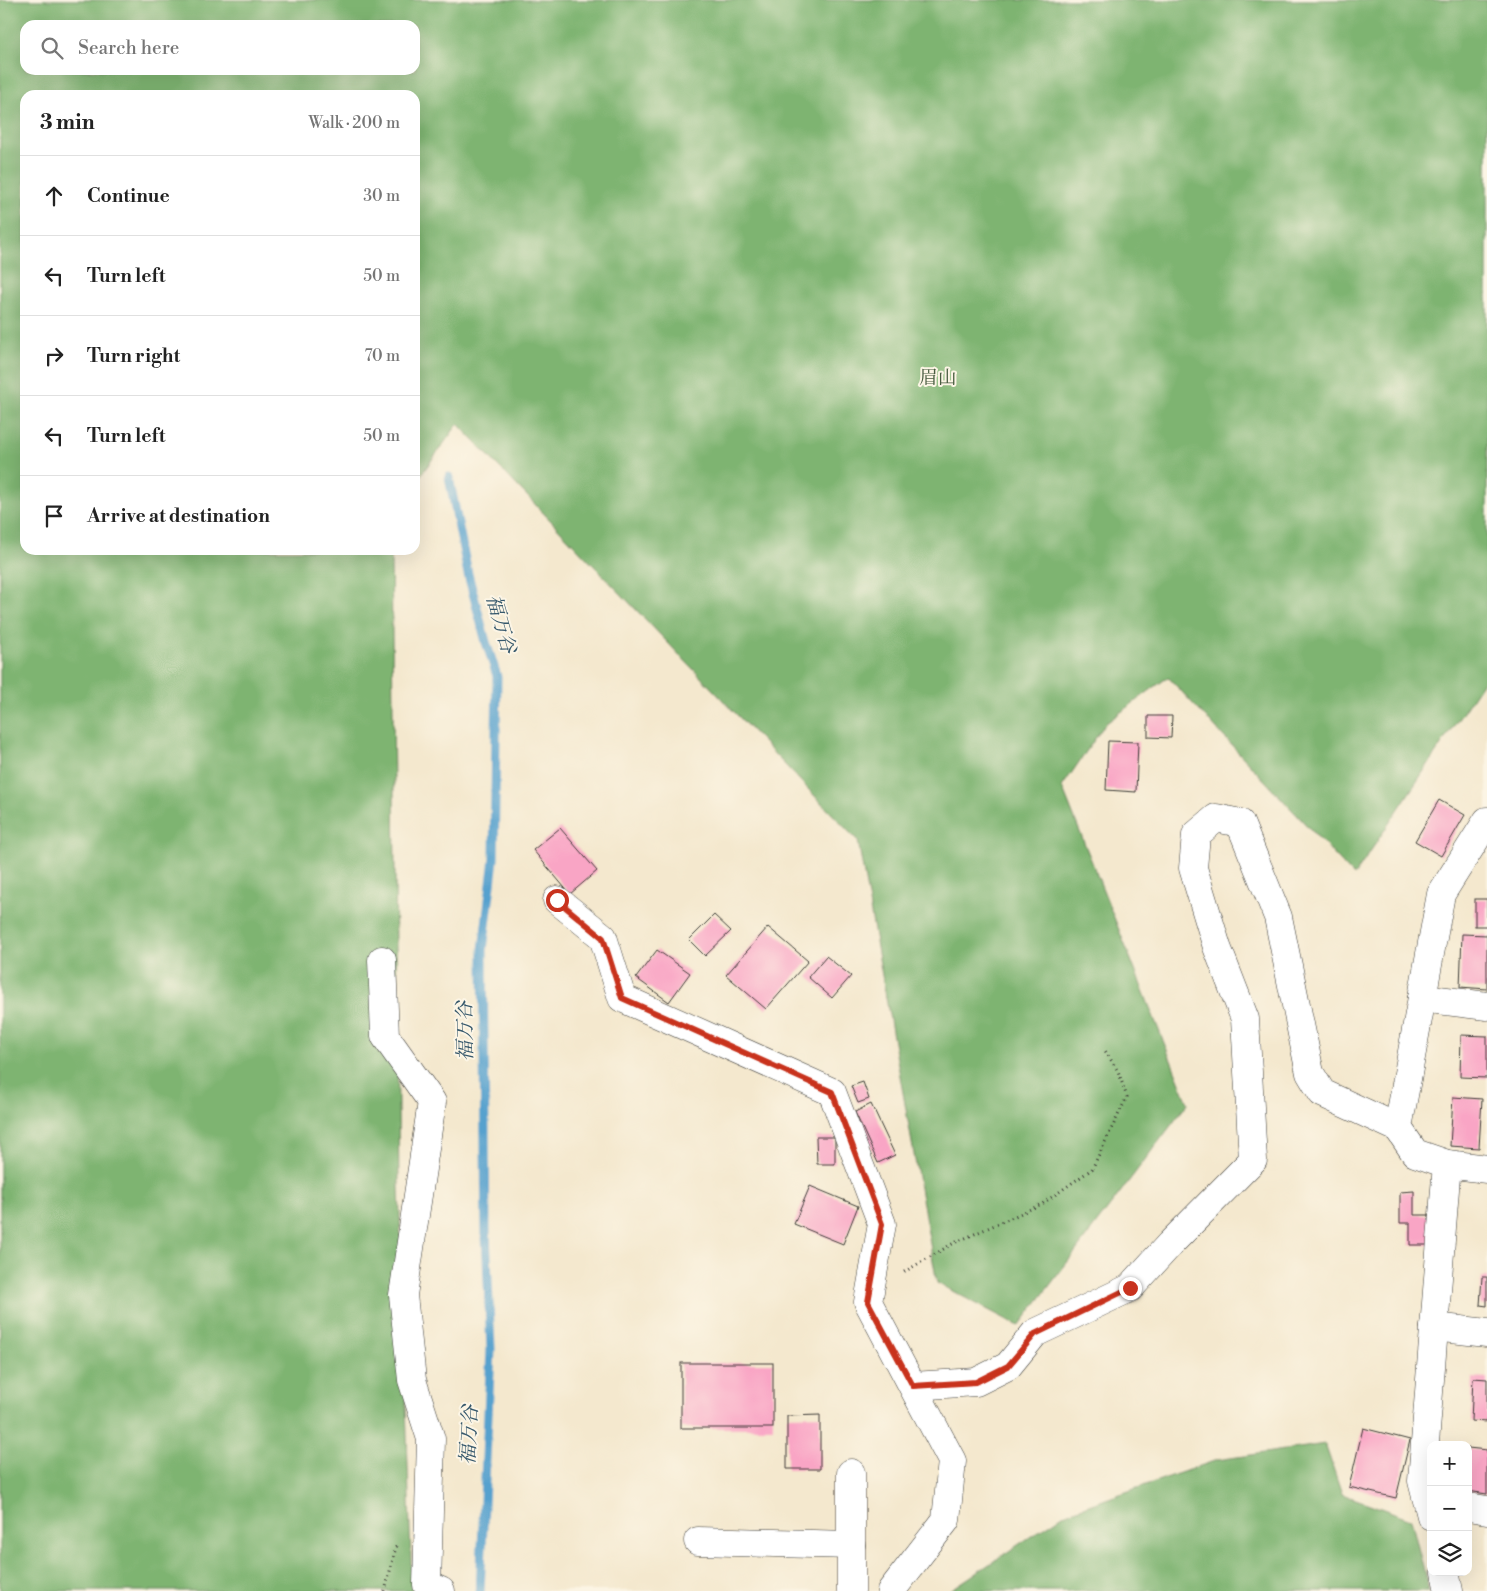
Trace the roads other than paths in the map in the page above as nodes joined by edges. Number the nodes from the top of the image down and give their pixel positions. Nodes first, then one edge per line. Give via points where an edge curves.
1 (1484, 832) edge
2 (557, 900) dead end
3 (382, 960) dead end
4 (1422, 998) junction
5 (1487, 1006) edge
6 (1398, 1128) junction
7 (1446, 1164) junction
8 (1487, 1169) edge
9 (1434, 1327) junction
10 (1487, 1333) edge
11 (913, 1386) junction
12 (851, 1473) dead end
13 (1427, 1497) edge
14 (1472, 1508) edge
15 (1487, 1510) edge
16 (698, 1541) dead end
17 (851, 1545) junction
18 (1446, 1576) edge
19 (441, 1591) edge
20 (852, 1591) edge
21 (891, 1591) edge
22 (1449, 1591) edge

1 - 4 street via 1441,894
2 - 11 street via 603,938 622,998 832,1092 882,1224 868,1302
3 - 19 street via 385,1036 432,1102 403,1294 412,1380 431,1439 427,1585
4 - 5 street
4 - 6 street
6 - 7 street via 1415,1153
6 - 11 street via 1322,1092 1310,1073 1278,917 1240,823 1216,818 1196,835 1193,868 1217,947 1245,1019 1253,1160 1130,1288 1035,1334 1008,1366 976,1382
7 - 8 street
7 - 9 street
9 - 10 street
9 - 13 street via 1422,1481
11 - 21 street via 952,1461 946,1520
12 - 17 street
14 - 15 street
16 - 17 street
17 - 20 street
18 - 22 street

